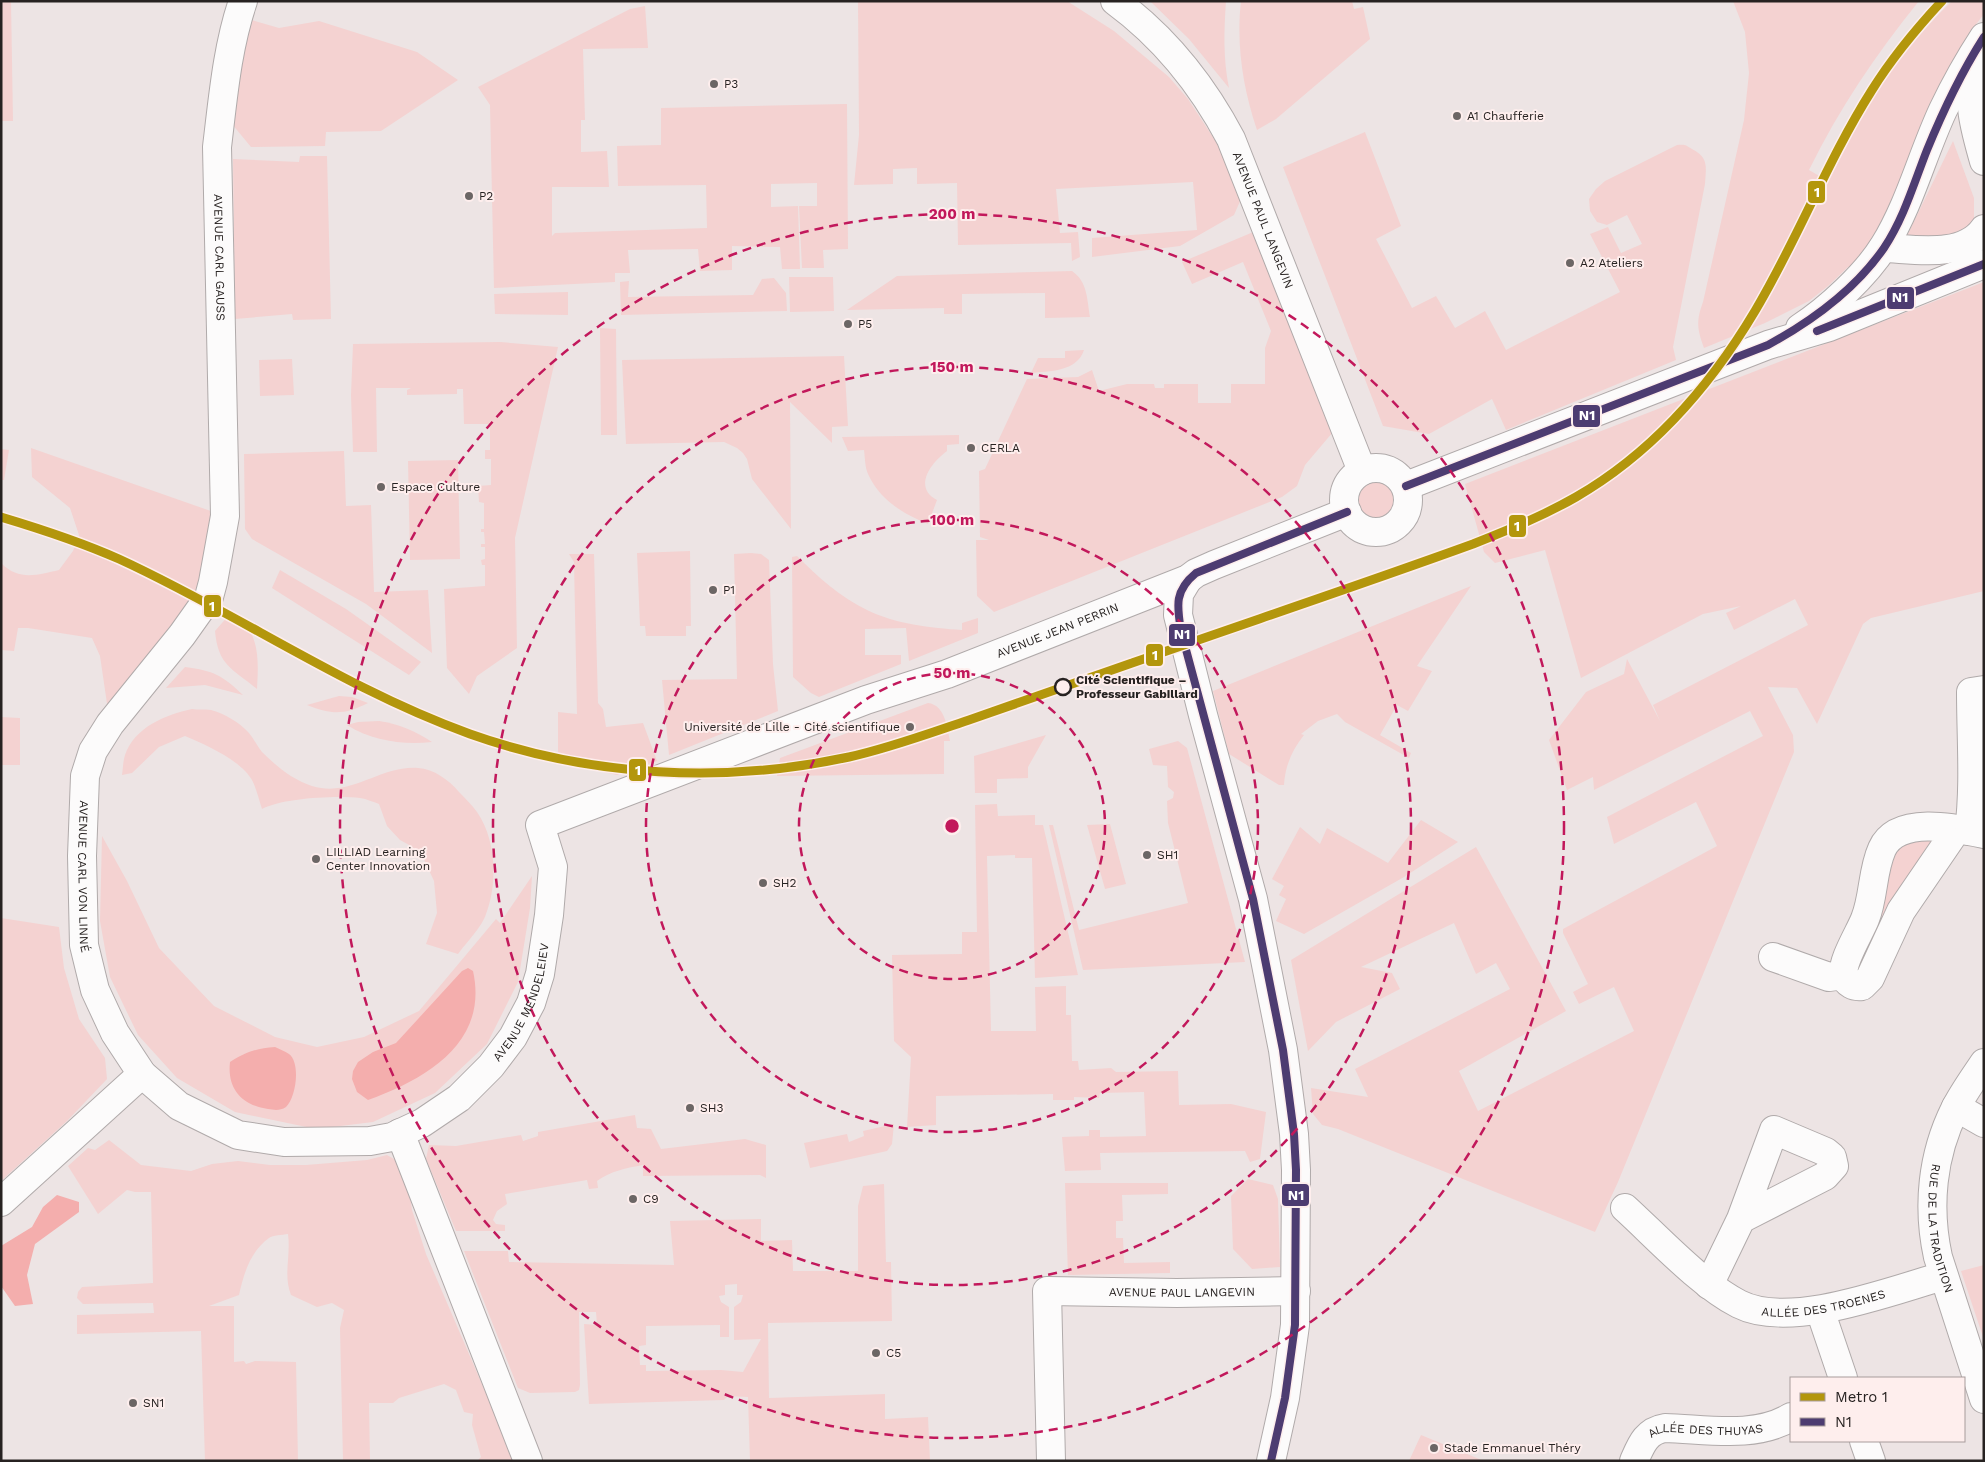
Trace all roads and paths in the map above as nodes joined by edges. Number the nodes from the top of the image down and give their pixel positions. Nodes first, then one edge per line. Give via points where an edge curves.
1 (243, 1) edge
2 (1115, 1) edge
3 (1978, 46) edge
4 (1984, 161) edge
5 (1984, 229) edge
6 (1883, 248) junction
7 (1940, 250) junction
8 (1984, 252) edge
9 (1984, 264) edge
10 (1768, 345) junction
11 (1362, 471) junction
12 (1406, 486) junction
13 (1347, 512) junction
14 (225, 516) joint
15 (1188, 579) junction
16 (1984, 690) edge
17 (1978, 783) edge
18 (540, 825) joint
19 (1970, 831) edge
20 (1773, 957) dead end
21 (1844, 975) junction
22 (1984, 1063) edge
23 (142, 1074) junction
24 (1956, 1107) junction
25 (1984, 1124) edge
26 (400, 1133) junction
27 (284, 1142) joint
28 (1, 1202) edge
29 (1625, 1208) dead end
30 (1741, 1219) dead end
31 (1943, 1276) junction
32 (1709, 1285) junction
33 (1296, 1291) junction
34 (1820, 1310) junction
35 (1843, 1377) edge
36 (1984, 1399) edge
37 (1790, 1418) edge
38 (1864, 1442) edge
39 (528, 1461) edge
40 (1051, 1461) edge
41 (1271, 1461) edge
42 (1634, 1461) edge
43 (1871, 1461) edge

1 - 14 street, AVENUE CARL GAUSS via 234,26 217,147
2 - 11 street, AVENUE PAUL LANGEVIN via 1190,73 1216,110 1263,217
3 - 4 street via 1970,89 1972,120
3 - 6 street via 1943,109 1904,207
5 - 7 street via 1969,242
6 - 7 street
6 - 10 street via 1826,309 1796,331
7 - 8 street
9 - 10 street via 1829,327
10 - 12 street
11 - 12 street via 1387,470 1396,474
11 - 13 street via 1346,489
12 - 13 street via 1406,512 1396,525 1387,530 1376,532 1361,528
13 - 15 street, AVENUE JEAN PERRIN via 1214,565
14 - 23 street, AVENUE CARL VON LINNÉ via 209,597 110,724 93,752 85,776 82,856 84,945 95,990 115,1033
15 - 18 street, AVENUE JEAN PERRIN via 947,674 866,700
15 - 33 street via 1178,598 1181,631 1253,899 1283,1050 1295,1154
16 - 17 street via 1971,692 1971,763
17 - 19 street
18 - 26 street, AVENUE MENDELEIEV via 553,867 550,915 540,974 531,1002 513,1038 459,1098 422,1123
19 - 21 street via 1901,911 1870,978 1862,986 1857,986 1847,981
19 - 21 street via 1923,826 1911,828 1886,841 1879,857 1869,907 1846,961
20 - 21 street via 1829,977
22 - 24 street, RUE DE LA TRADITION
23 - 27 street, AVENUE CARL VON LINNÉ via 179,1106 238,1135
23 - 28 street
24 - 25 street
24 - 31 street, RUE DE LA TRADITION via 1939,1154 1933,1190 1933,1235
26 - 27 street, AVENUE MENDELEIEV via 370,1141
26 - 39 street
29 - 32 street, ALLÉE DES TROENES
30 - 32 street
31 - 34 street, ALLÉE DES TROENES
31 - 36 street, RUE DE LA TRADITION
32 - 34 street, ALLÉE DES TROENES via 1750,1309 1787,1313
33 - 40 street, AVENUE PAUL LANGEVIN via 1046,1291
33 - 41 street via 1286,1398
34 - 35 street
37 - 42 street, ALLÉE DES THUYAS via 1752,1431 1658,1429 1646,1437
38 - 43 street

